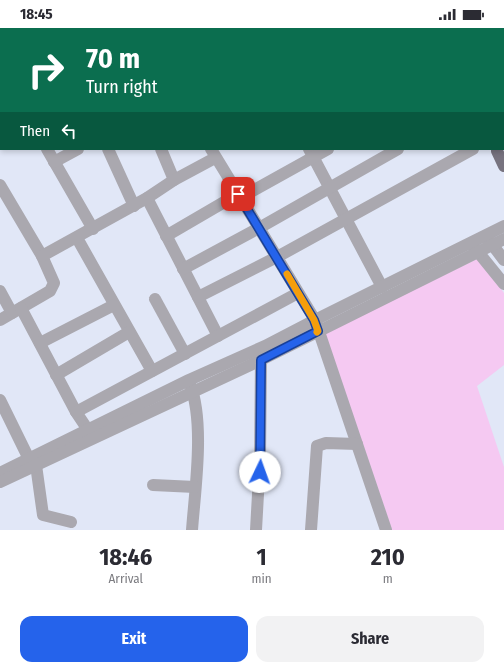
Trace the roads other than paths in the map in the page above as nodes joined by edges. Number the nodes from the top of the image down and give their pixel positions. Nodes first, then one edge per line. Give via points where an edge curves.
1 (48, 150) edge
2 (76, 150) edge
3 (108, 150) edge
4 (161, 150) edge
5 (324, 150) edge
6 (396, 150) edge
7 (471, 150) edge
8 (499, 152) edge
9 (213, 153) edge
10 (311, 153) edge
11 (54, 162) junction
12 (504, 166) edge
13 (174, 180) junction
14 (0, 185) edge
15 (329, 189) junction
16 (239, 196) junction
17 (147, 198) junction
18 (134, 206) junction
19 (345, 220) junction
20 (504, 226) edge
21 (259, 228) junction
22 (93, 229) junction
23 (166, 236) junction
24 (77, 238) junction
25 (489, 240) junction
26 (504, 240) edge
27 (475, 247) junction
28 (42, 256) junction
29 (277, 257) junction
30 (504, 260) edge
31 (183, 269) junction
32 (504, 284) edge
33 (382, 287) junction
34 (0, 291) edge
35 (298, 293) junction
36 (198, 298) junction
37 (155, 299) dead end
38 (114, 305) junction
39 (17, 310) junction
40 (0, 320) edge
41 (316, 326) junction
42 (130, 332) junction
43 (218, 336) junction
44 (40, 343) junction
45 (185, 354) junction
46 (261, 360) junction
47 (152, 371) junction
48 (56, 375) junction
49 (191, 386) junction
50 (0, 400) edge
51 (76, 412) junction
52 (88, 430) junction
53 (357, 444) junction
54 (32, 462) junction
55 (0, 473) edge
56 (0, 482) edge
57 (153, 485) dead end
58 (195, 487) junction
59 (71, 522) dead end
60 (192, 530) edge
61 (256, 530) edge
62 (311, 530) edge
63 (386, 530) edge

1 - 11 street
2 - 11 street
3 - 18 street
4 - 13 street
5 - 10 street
6 - 15 street
7 - 19 street
8 - 12 main road
9 - 13 street
9 - 16 street
10 - 15 street
10 - 16 street
11 - 22 street
13 - 17 street
14 - 28 street
15 - 19 street
15 - 21 street
16 - 21 street
16 - 23 street
17 - 18 street
17 - 23 street
18 - 22 street
19 - 29 street
19 - 33 street
20 - 25 street
21 - 29 street
21 - 31 street
22 - 24 street
23 - 31 street
24 - 28 street
24 - 38 street
25 - 26 street
25 - 27 street
25 - 30 street
27 - 32 street
27 - 33 street
27 - 41 street
28 - 39 street via 53,278 53,287
29 - 35 street
29 - 36 street
31 - 36 street
33 - 41 street
34 - 39 street
35 - 41 street
35 - 43 street
36 - 43 street
37 - 45 street
38 - 42 street
38 - 44 street
39 - 40 street
39 - 44 street
41 - 46 street
41 - 49 street via 265,346
41 - 53 street
42 - 47 street
42 - 48 street
43 - 45 street
44 - 48 street
45 - 47 street
46 - 49 street
46 - 61 street
47 - 51 street
48 - 51 street
49 - 52 street
49 - 54 street
49 - 58 street via 197,437
50 - 54 street
51 - 52 street
52 - 54 street
53 - 62 street via 321,443 317,446
53 - 63 street
54 - 55 street
54 - 56 street
54 - 59 street via 43,515
57 - 58 street
58 - 60 street

